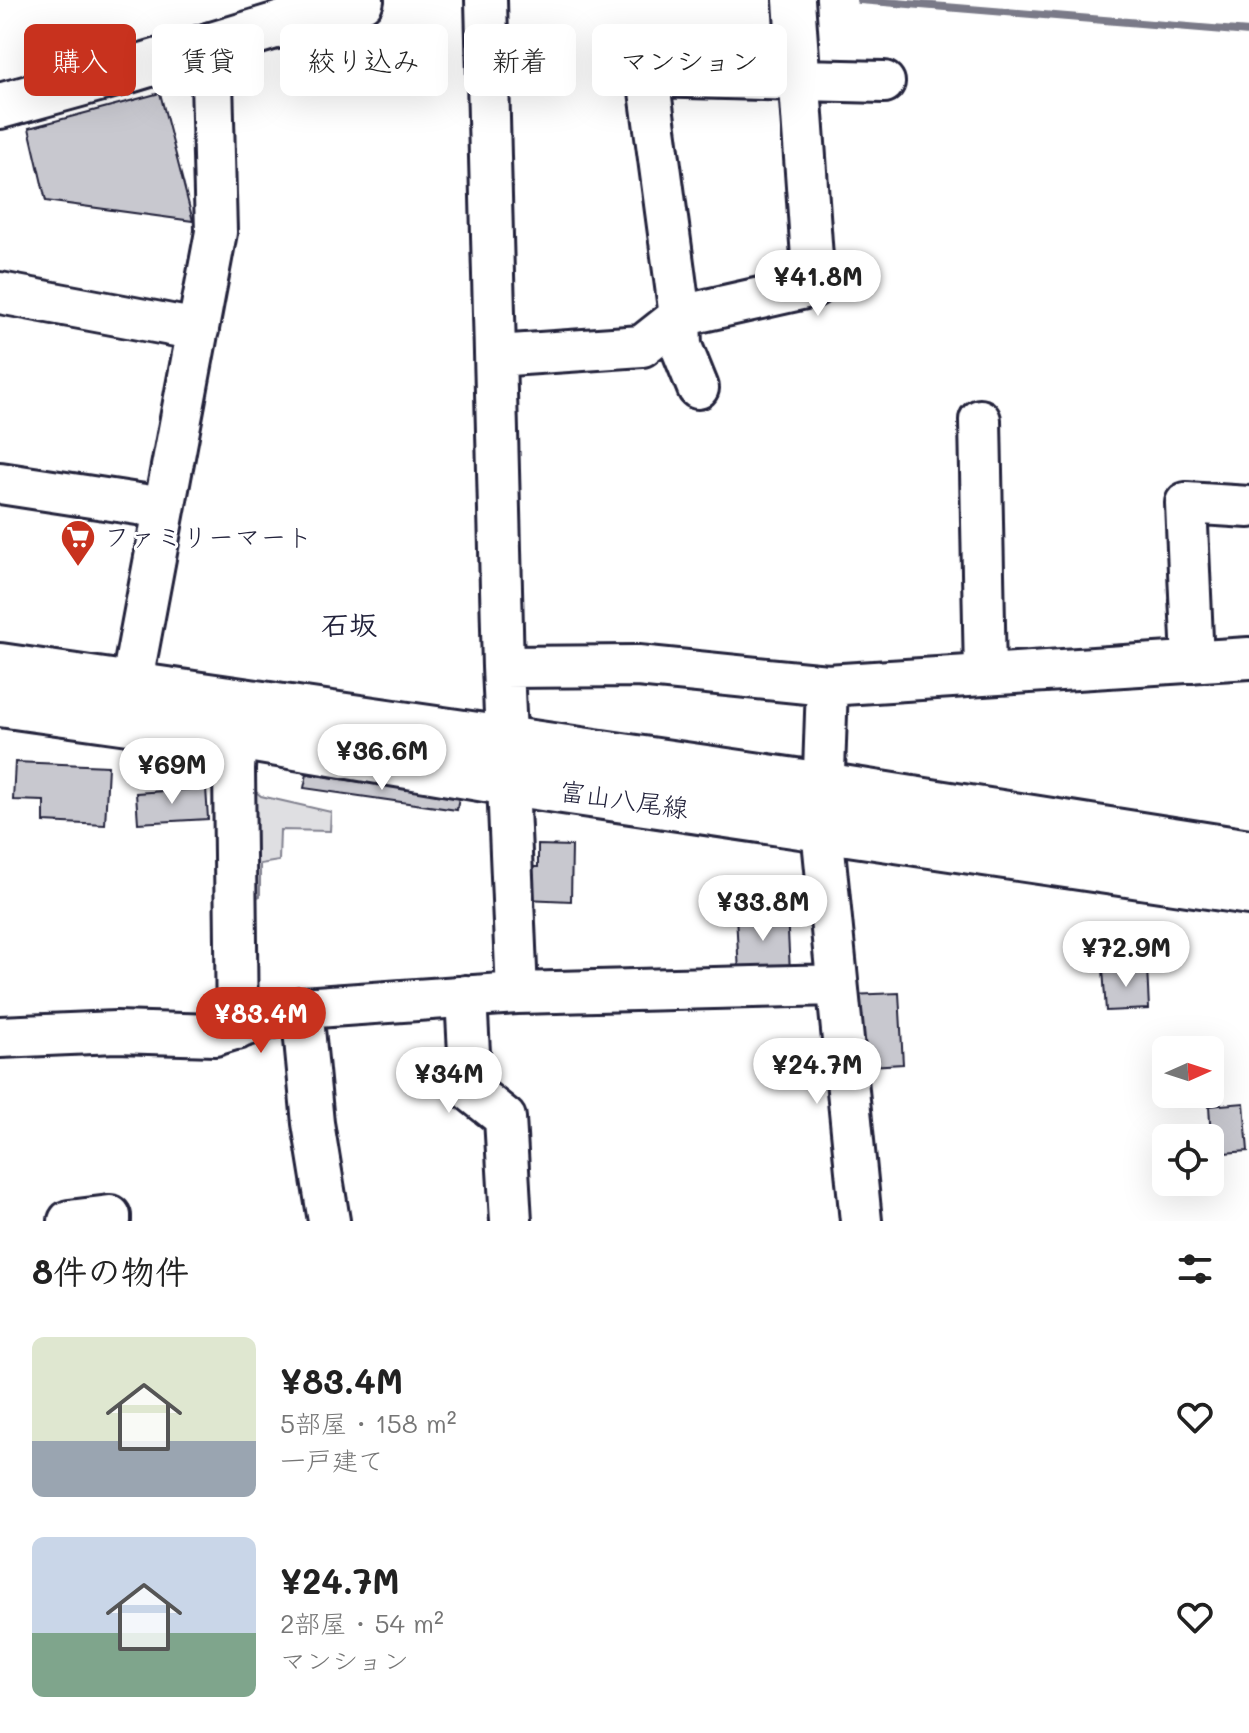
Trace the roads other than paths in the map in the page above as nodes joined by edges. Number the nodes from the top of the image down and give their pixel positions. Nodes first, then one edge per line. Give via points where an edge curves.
1 (361, 0) edge
2 (486, 0) edge
3 (794, 0) edge
4 (264, 28) edge
5 (152, 62) edge
6 (799, 78) junction
7 (884, 82) dead end
8 (212, 96) edge
9 (0, 106) edge
10 (0, 293) edge
11 (680, 316) junction
12 (198, 330) junction
13 (496, 356) junction
14 (698, 388) dead end
15 (980, 420) dead end
16 (0, 483) edge
17 (1249, 507) edge
18 (164, 508) junction
19 (1249, 658) edge
20 (1193, 662) junction
21 (0, 666) edge
22 (503, 667) junction
23 (985, 675) junction
24 (827, 685) junction
25 (131, 686) junction
26 (0, 704) edge
27 (236, 737) junction
28 (507, 740) junction
29 (509, 783) junction
30 (823, 785) junction
31 (822, 829) junction
32 (1249, 852) edge
33 (1249, 892) edge
34 (837, 985) junction
35 (517, 993) junction
36 (466, 996) junction
37 (302, 1008) junction
38 (237, 1029) junction
39 (0, 1037) edge
40 (69, 1221) edge
41 (110, 1221) edge
42 (329, 1221) edge
43 (511, 1221) edge
44 (861, 1221) edge

1 - 4 main road
2 - 13 street
3 - 6 street
5 - 9 main road
6 - 7 street
6 - 11 street via 814,286
6 - 11 street via 648,76
8 - 12 street via 216,232
10 - 12 street
11 - 13 street via 642,346
11 - 14 street via 681,346
12 - 18 street
13 - 22 street
15 - 23 street
16 - 18 street
17 - 20 street via 1186,503
18 - 25 street
19 - 20 street
20 - 23 street
21 - 25 main road, 富山八尾線
22 - 24 street via 638,666
22 - 28 street
23 - 24 street
24 - 30 street
25 - 28 main road, 富山八尾線
26 - 27 main road, 富山八尾線
27 - 29 main road, 富山八尾線
27 - 38 street
28 - 29 street
28 - 30 main road, 富山八尾線
29 - 31 main road, 富山八尾線
29 - 35 street
30 - 31 street
30 - 32 main road, 富山八尾線
31 - 33 main road, 富山八尾線
31 - 34 street
34 - 35 street
34 - 44 street
35 - 36 street
36 - 37 street
36 - 43 street via 471,1091 505,1118
37 - 38 street
37 - 42 street
38 - 39 street via 215,1035
40 - 41 street via 110,1216

